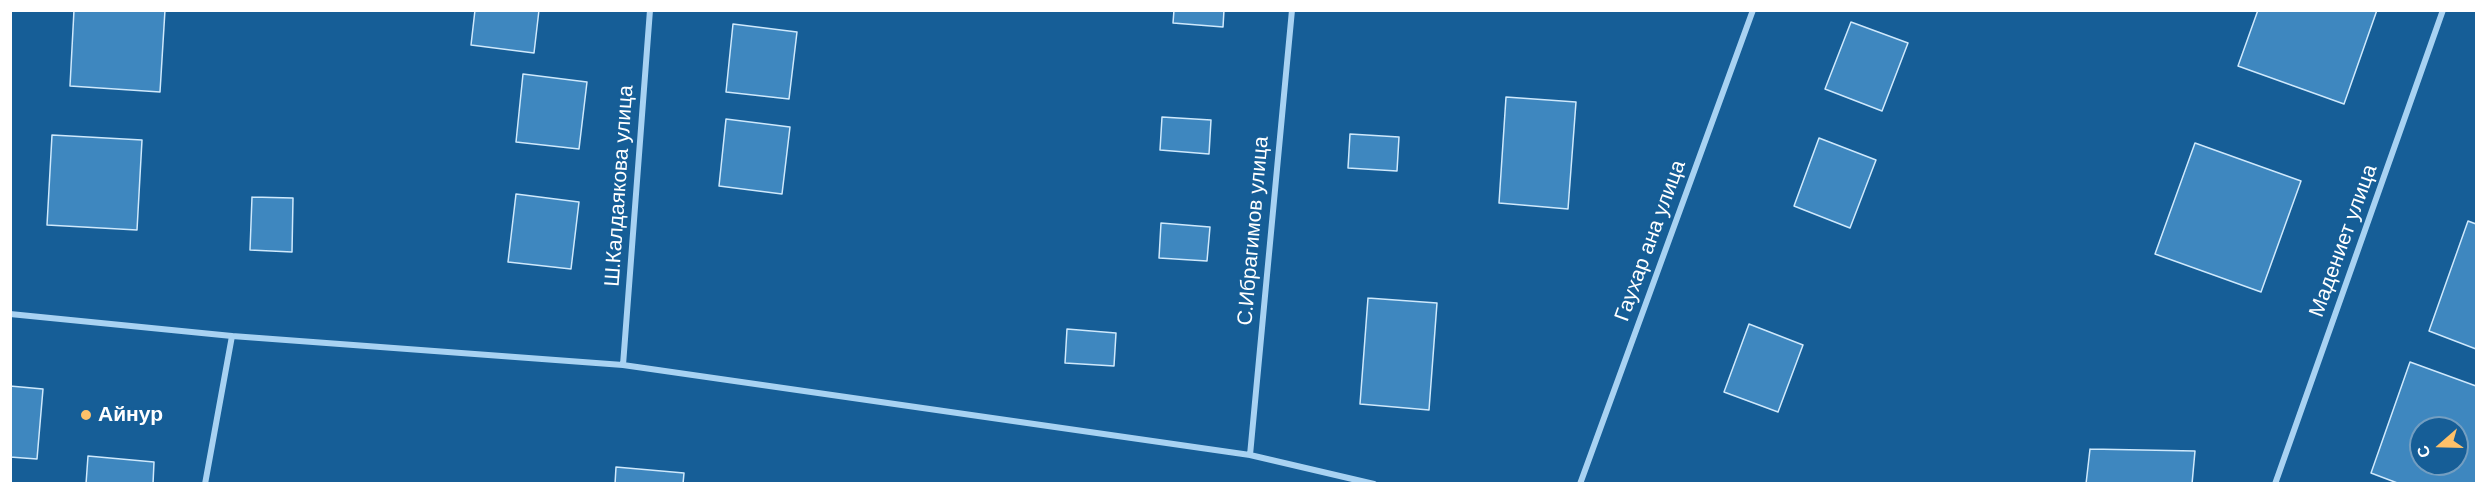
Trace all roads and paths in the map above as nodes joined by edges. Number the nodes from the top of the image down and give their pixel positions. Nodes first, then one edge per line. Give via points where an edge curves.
1 (650, 10) edge
2 (1292, 10) edge
3 (1753, 10) edge
4 (2444, 10) edge
5 (10, 314) edge
6 (232, 336) junction
7 (623, 365) junction
8 (1250, 455) junction
9 (205, 483) edge
10 (1374, 483) edge
11 (1580, 483) edge
12 (2275, 483) edge

1 - 7 street, Ш.Калдаякова улица
2 - 8 street, С.Ибрагимов улица
3 - 11 street, Гаухар ана улица
4 - 12 street, Мадениет улица
5 - 6 street
6 - 7 street
6 - 9 street
7 - 8 street
8 - 10 street

